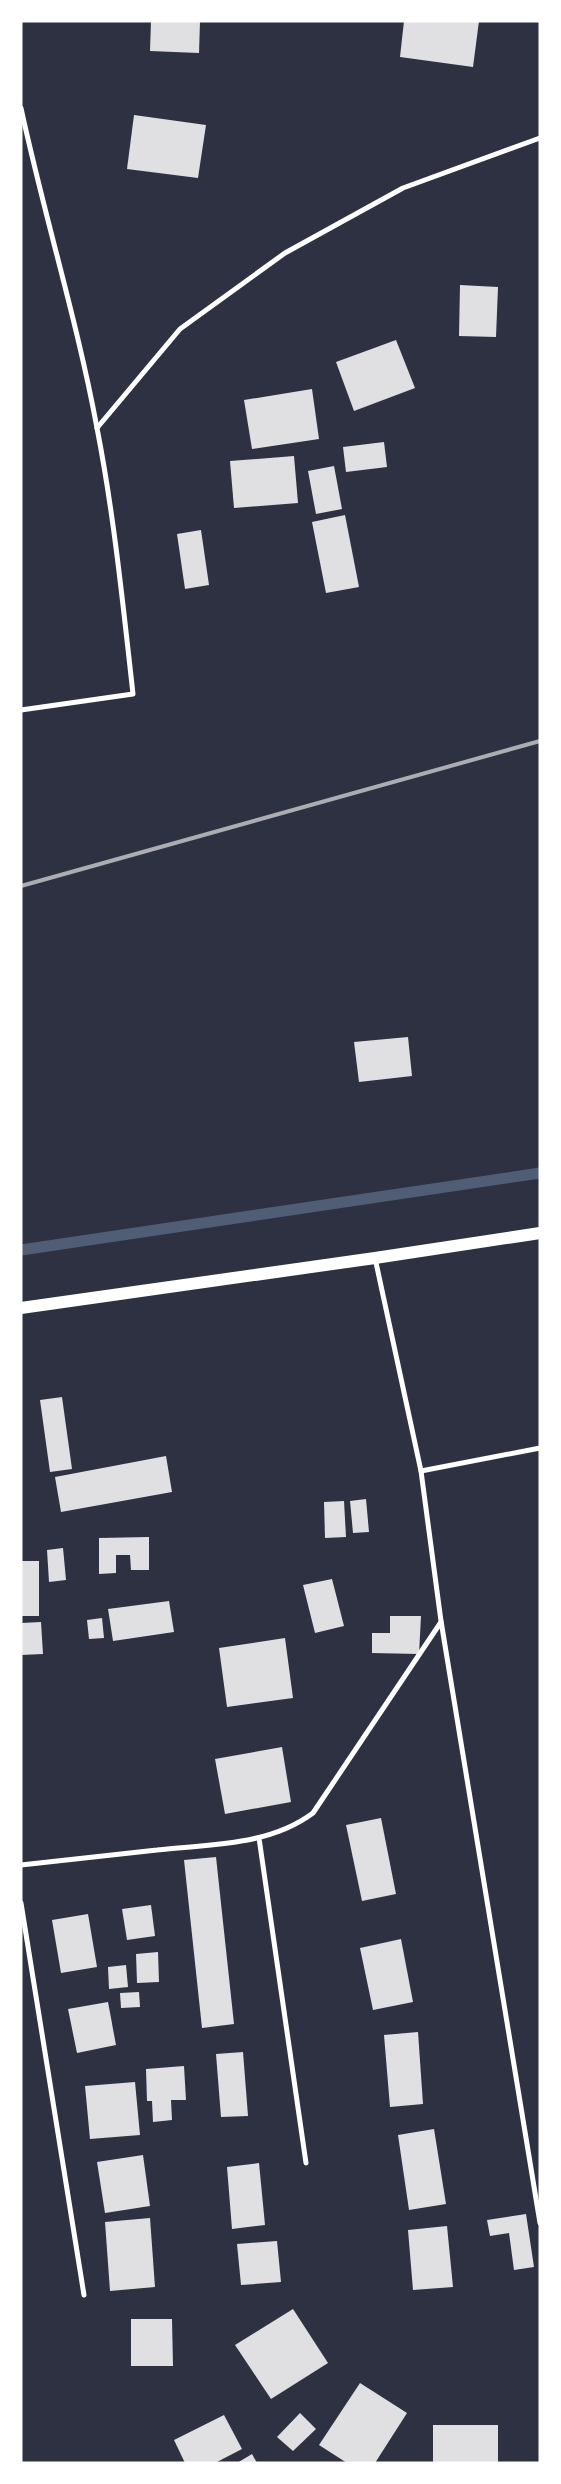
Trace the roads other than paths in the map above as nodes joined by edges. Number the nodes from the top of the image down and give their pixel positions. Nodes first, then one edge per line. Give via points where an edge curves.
1 (21, 108) edge
2 (540, 138) edge
3 (97, 428) junction
4 (21, 710) edge
5 (540, 1233) edge
6 (375, 1258) junction
7 (21, 1308) edge
8 (540, 1448) edge
9 (420, 1471) junction
10 (441, 1622) junction
11 (259, 1838) junction
12 (21, 1866) edge
13 (21, 1903) edge
14 (306, 2163) dead end
15 (540, 2223) edge
16 (84, 2295) dead end

1 - 3 street
2 - 3 street via 403,188 285,253 180,329
3 - 4 street via 122,595 132,694
5 - 6 main road
6 - 7 main road
6 - 9 street
8 - 9 street
9 - 10 street
10 - 11 street via 313,1813 286,1830
10 - 15 street
11 - 12 street
11 - 14 street
13 - 16 street

